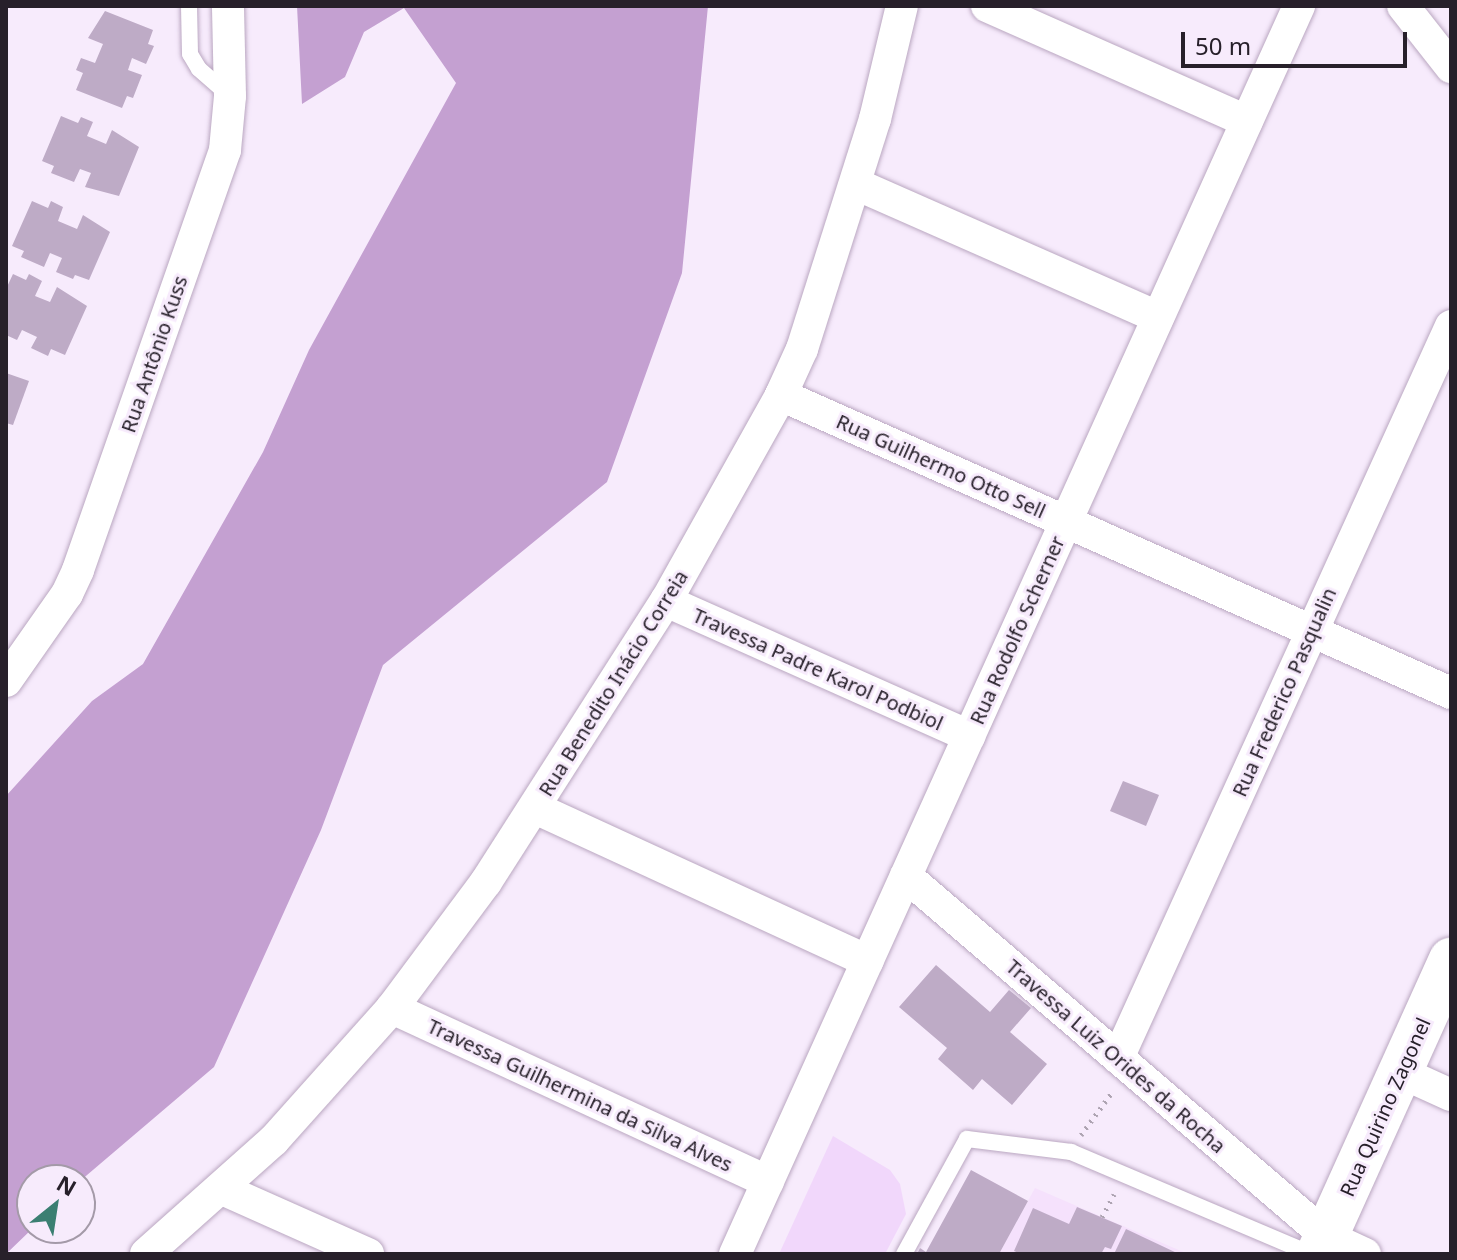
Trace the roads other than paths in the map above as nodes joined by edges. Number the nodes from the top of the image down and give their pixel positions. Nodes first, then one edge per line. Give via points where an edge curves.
1 (189, 6) edge
2 (228, 6) edge
3 (902, 6) edge
4 (987, 6) edge
5 (1299, 6) edge
6 (1403, 6) edge
7 (1451, 67) edge
8 (230, 96) junction
9 (1247, 121) junction
10 (856, 184) junction
11 (1158, 317) junction
12 (1451, 326) edge
13 (781, 395) junction
14 (1066, 522) junction
15 (666, 601) junction
16 (1312, 631) junction
17 (6, 681) edge
18 (1451, 693) edge
19 (969, 736) junction
20 (535, 808) junction
21 (906, 876) junction
22 (1451, 960) edge
23 (868, 961) junction
24 (392, 1008) junction
25 (1124, 1063) junction
26 (1400, 1072) junction
27 (1451, 1095) edge
28 (768, 1182) junction
29 (222, 1189) junction
30 (1318, 1248) edge
31 (146, 1254) edge
32 (368, 1254) edge
33 (735, 1254) edge
34 (904, 1254) edge
35 (1365, 1254) edge

1 - 8 lane via 190,54
2 - 8 street, Rua Antônio Kuss
3 - 10 street, Rua Benedito Inácio Correia
4 - 9 street
5 - 9 street, Rua Rodolfo Scherner
6 - 7 street
8 - 17 street, Rua Antônio Kuss via 225,150 78,570
9 - 11 street, Rua Rodolfo Scherner
10 - 11 street
10 - 13 street, Rua Benedito Inácio Correia via 802,349
11 - 14 street, Rua Rodolfo Scherner
12 - 16 street, Rua Frederico Pasqualin
13 - 14 street, Rua Guilhermo Otto Sell
13 - 15 street, Rua Benedito Inácio Correia
14 - 16 street, Rua Guilhermo Otto Sell
14 - 19 street, Rua Rodolfo Scherner
15 - 19 street, Travessa Padre Karol Podbiol
15 - 20 street, Rua Benedito Inácio Correia
16 - 18 street, Rua Guilhermo Otto Sell
16 - 25 street, Rua Frederico Pasqualin
19 - 21 street, Rua Rodolfo Scherner
20 - 23 street
20 - 24 street, Rua Benedito Inácio Correia
21 - 23 street, Rua Rodolfo Scherner
21 - 25 street, Travessa Luiz Orides da Rocha
22 - 26 street, Rua Quirino Zagonel
23 - 28 street, Rua Rodolfo Scherner
24 - 28 street, Travessa Guilhermina da Silva Alves
24 - 29 street, Rua Benedito Inácio Correia via 274,1140
25 - 30 street, Travessa Luiz Orides da Rocha
26 - 27 street
26 - 30 street, Rua Quirino Zagonel
28 - 33 street, Rua Rodolfo Scherner
29 - 31 street, Rua Benedito Inácio Correia
29 - 32 street
30 - 34 lane via 1071,1152 967,1139
30 - 35 street, Travessa Luiz Orides da Rocha

